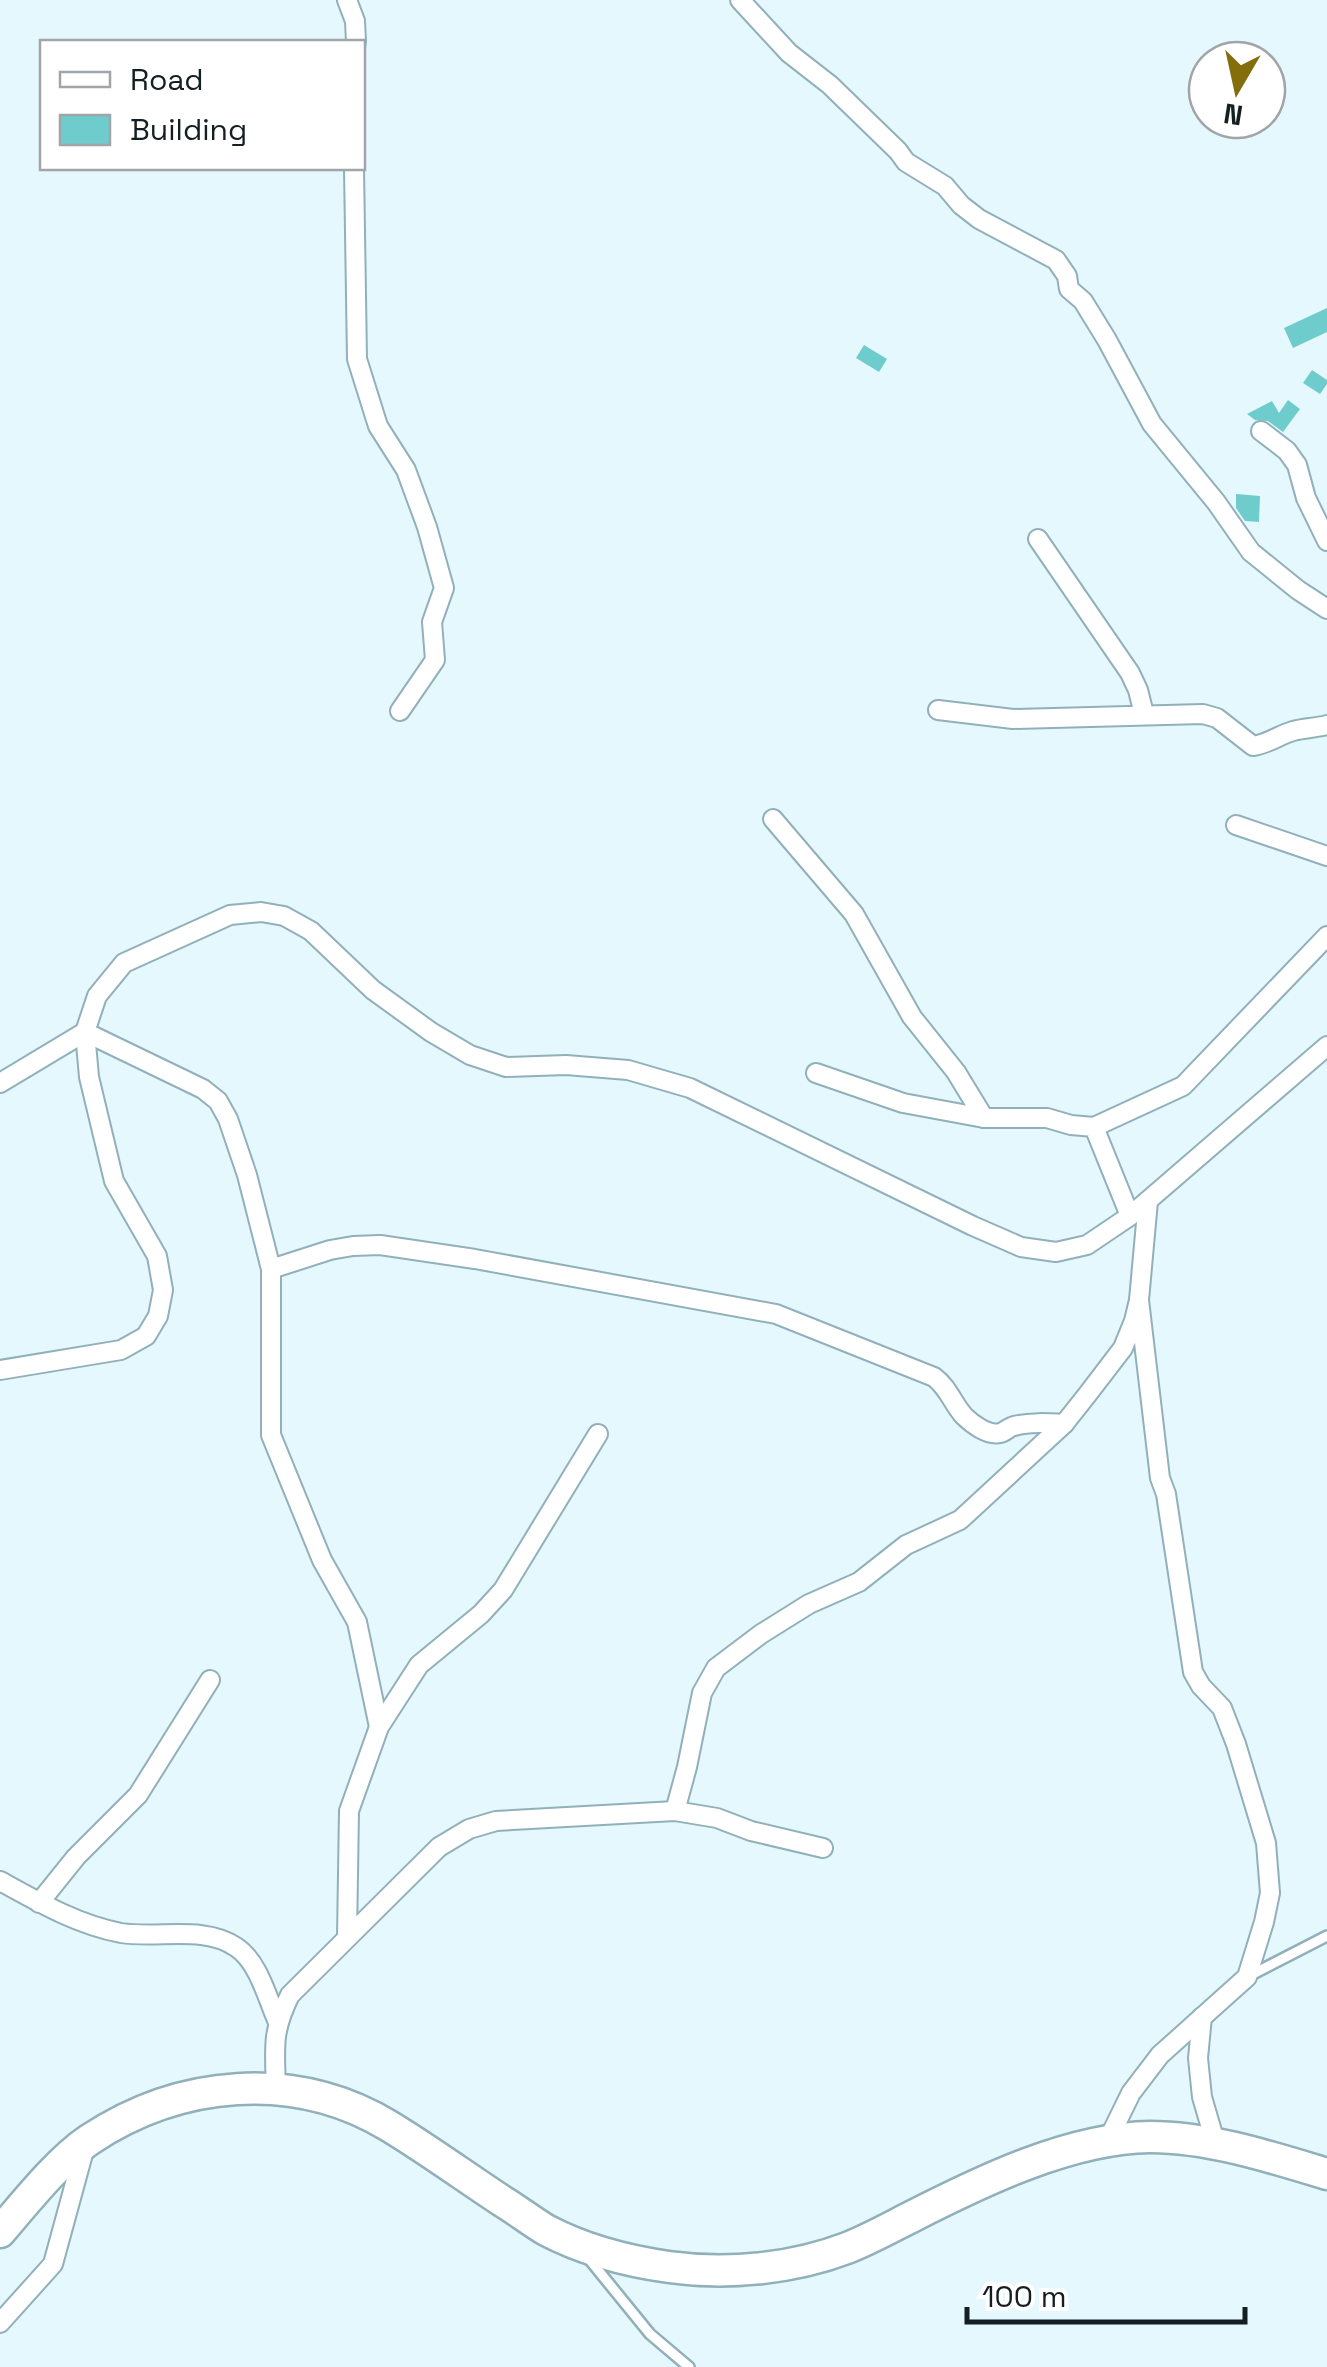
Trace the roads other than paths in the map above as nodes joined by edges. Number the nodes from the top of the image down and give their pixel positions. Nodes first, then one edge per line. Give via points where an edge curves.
1 (347, 0) edge
2 (740, 0) edge
3 (356, 40) edge
4 (354, 170) edge
5 (1260, 431) dead end
6 (1038, 539) dead end
7 (1327, 540) edge
8 (1327, 609) edge
9 (938, 710) dead end
10 (400, 711) dead end
11 (1144, 714) junction
12 (1327, 724) edge
13 (772, 818) dead end
14 (1236, 825) dead end
15 (1327, 856) edge
16 (1327, 936) edge
17 (85, 1032) junction
18 (1327, 1046) edge
19 (816, 1073) dead end
20 (0, 1083) edge
21 (984, 1118) junction
22 (1094, 1126) junction
23 (1148, 1200) junction
24 (1130, 1216) junction
25 (271, 1269) junction
26 (1139, 1300) junction
27 (0, 1370) edge
28 (1064, 1424) junction
29 (598, 1434) dead end
30 (210, 1680) dead end
31 (379, 1727) junction
32 (675, 1811) junction
33 (823, 1848) dead end
34 (0, 1881) edge
35 (39, 1902) junction
36 (1327, 1936) edge
37 (347, 1938) junction
38 (1247, 1977) junction
39 (1202, 2017) junction
40 (278, 2020) junction
41 (276, 2090) junction
42 (86, 2142) junction
43 (1107, 2143) junction
44 (1216, 2146) junction
45 (1327, 2174) edge
46 (0, 2232) edge
47 (576, 2243) junction
48 (0, 2323) edge
49 (689, 2367) edge

1 - 3 street
2 - 8 street via 906,162 945,186 978,219 1056,260 1152,424 1251,552
4 - 10 street via 357,359 378,426 406,470 444,588 432,622 435,660
5 - 7 street via 1297,465
6 - 11 street via 1130,673
9 - 11 street via 1014,719
11 - 12 street via 1217,718 1253,746
13 - 21 street via 854,914 912,1017
14 - 15 street
16 - 22 street via 1183,1086
17 - 20 street
17 - 24 street via 97,996 124,963 230,915 284,916 311,931 373,990 470,1055 506,1067 628,1070 690,1088 1021,1247 1056,1252 1087,1245
17 - 25 street via 218,1101 247,1175
17 - 27 street via 114,1181 157,1256 163,1290 158,1316 146,1336 121,1350
18 - 23 street
19 - 21 street via 904,1103
21 - 22 street
22 - 24 street
23 - 24 street
23 - 26 street
25 - 28 street via 330,1250 380,1245 776,1314 934,1377 963,1415 988,1432
25 - 31 street via 271,1435 322,1560 357,1622
26 - 28 street via 1123,1348
26 - 38 street via 1193,1672 1222,1708 1266,1843 1270,1892
28 - 32 street via 960,1520 906,1545 859,1582 809,1604 716,1668 702,1692
29 - 31 street via 503,1590 419,1665
30 - 35 street via 138,1795
31 - 37 street via 349,1810
32 - 33 street
32 - 37 street via 525,1818 469,1829 439,1847
34 - 35 street
35 - 40 street via 122,1933 221,1939 251,1960
36 - 38 lane
37 - 40 street via 290,1996
38 - 39 street
39 - 43 street via 1160,2055
39 - 44 street via 1202,2097
40 - 41 street
41 - 42 main road via 185,2096
41 - 47 main road via 350,2105
42 - 46 main road
42 - 48 street via 53,2264
43 - 44 main road via 1149,2138
43 - 47 main road via 1016,2168 851,2246 795,2263 670,2268
44 - 45 main road
47 - 49 lane via 650,2334

